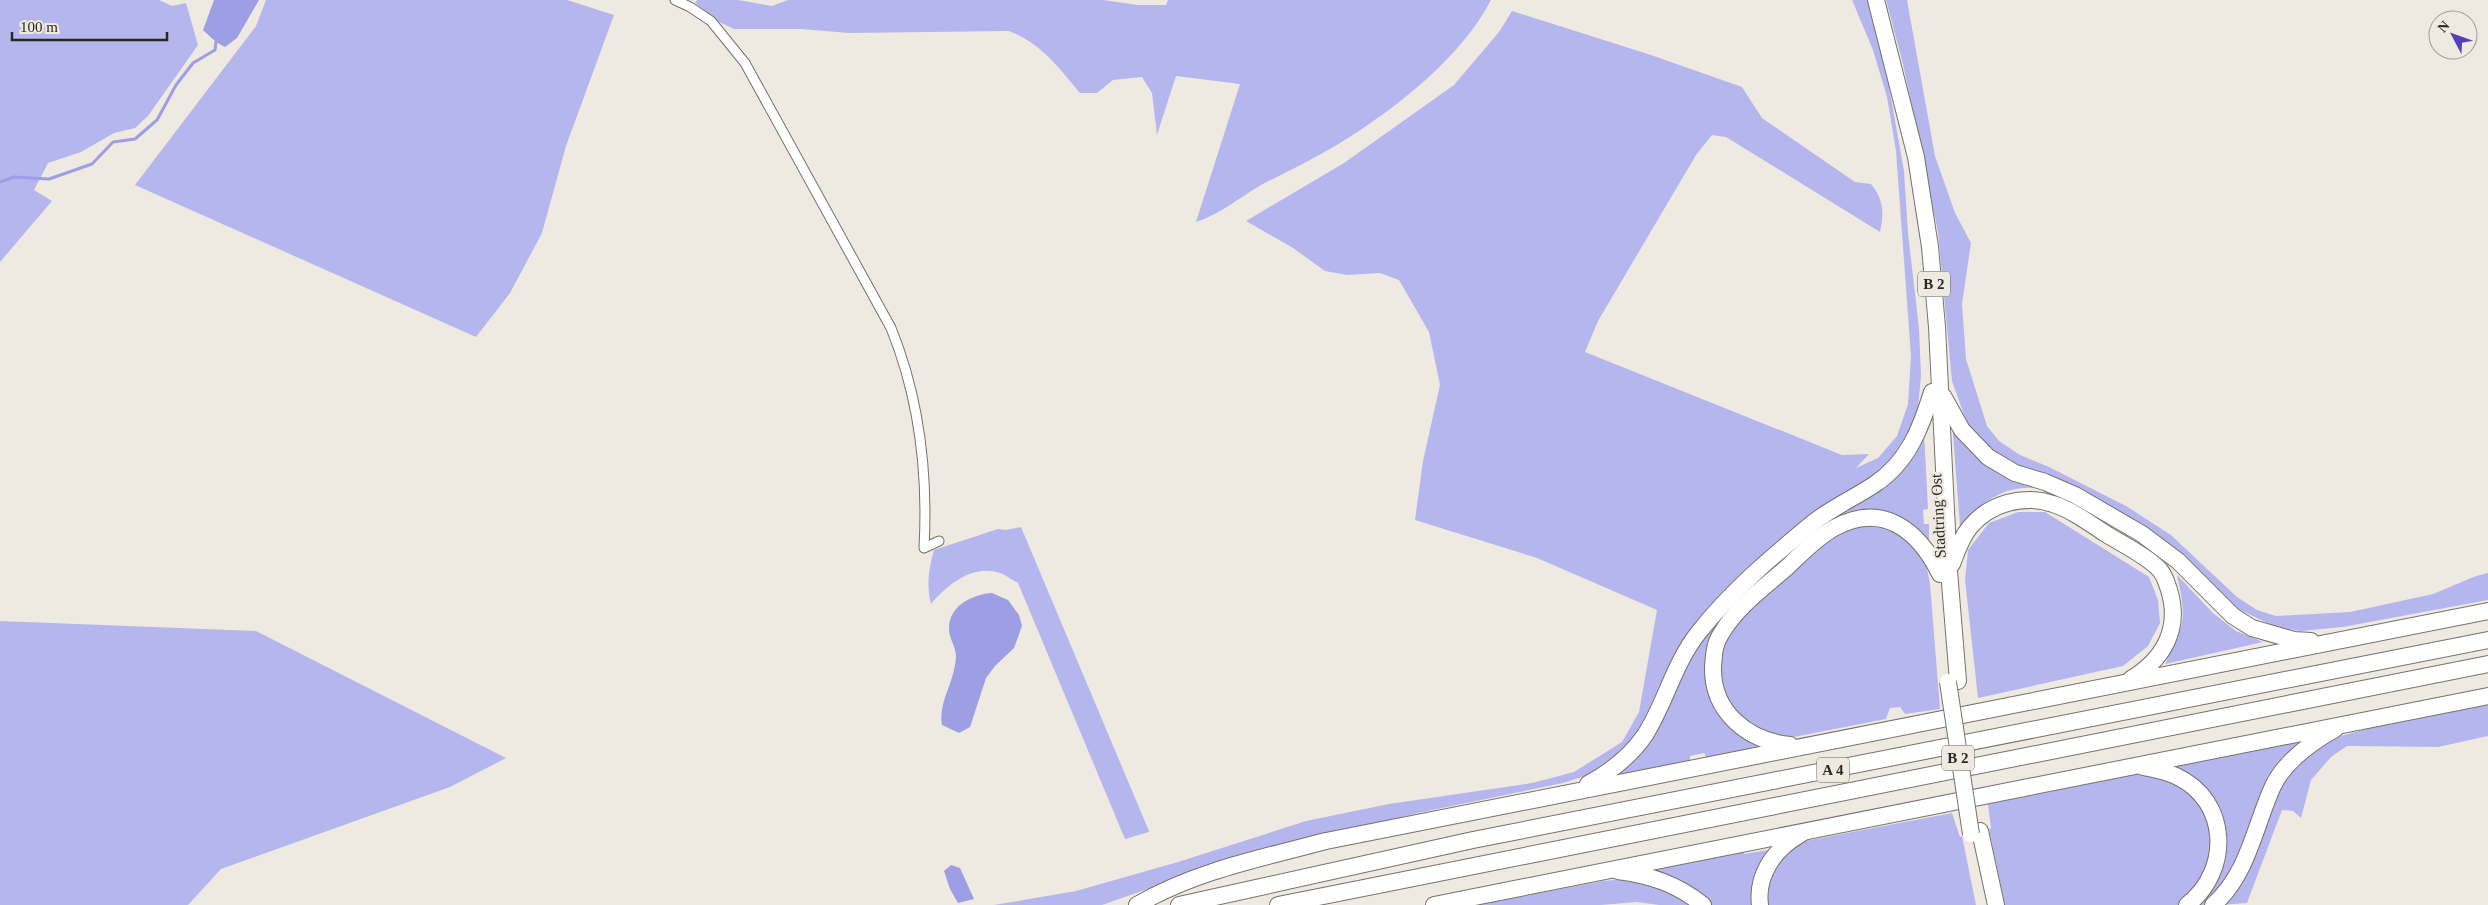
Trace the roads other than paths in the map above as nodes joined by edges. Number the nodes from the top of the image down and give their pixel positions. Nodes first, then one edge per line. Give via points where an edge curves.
1 (675, 0) edge
2 (1876, 0) edge
3 (1936, 392) junction
4 (939, 541) dead end
5 (1945, 573) junction
6 (2488, 611) edge
7 (2488, 640) edge
8 (2331, 642) junction
9 (2488, 664) edge
10 (2123, 683) junction
11 (2488, 696) edge
12 (2346, 723) junction
13 (1802, 746) junction
14 (2136, 765) junction
15 (1573, 792) junction
16 (1811, 829) junction
17 (1975, 833) junction
18 (1606, 870) junction
19 (1137, 905) edge
20 (1179, 905) edge
21 (1278, 905) edge
22 (1434, 905) edge
23 (1703, 905) edge
24 (1760, 905) edge
25 (1986, 905) edge
26 (1996, 905) edge
27 (2187, 905) edge
28 (2213, 905) edge

1 - 4 street via 711,21 745,63 892,328 907,371 920,437 926,509 924,548
2 - 3 highway, B 2 via 1906,125
3 - 5 highway, B 2
3 - 8 highway via 1962,430 1988,457 2015,473 2076,496 2142,534 2178,560 2233,616 2252,628 2294,640
3 - 15 highway via 1911,447 1895,467 1816,521 1721,605 1682,656 1656,716 1640,741 1618,765
5 - 10 highway via 1970,528 1982,515 2000,505 2038,500 2072,513 2158,567 2174,603 2174,622 2159,657
5 - 13 highway via 1906,528 1878,518 1854,519 1833,528 1815,542 1736,613 1720,635 1714,652 1713,676 1718,699 1729,716 1753,736 1768,742
5 - 17 highway, Stadtring Ost / B 2, bridge via 1953,682
6 - 8 highway
7 - 20 highway, A 4 via 1473,840
8 - 10 highway
9 - 21 highway, A 4
10 - 13 highway
11 - 12 highway
12 - 14 highway
12 - 28 highway via 2322,736 2285,768 2274,784 2232,886
13 - 15 highway
14 - 16 highway
14 - 27 highway via 2178,776 2206,801 2215,817 2220,841 2214,872 2200,895
15 - 19 highway via 1317,844 1166,888
16 - 18 highway
16 - 24 highway via 1793,838 1766,868 1760,883
17 - 25 highway, Stadtring Ost / B 2
17 - 26 highway, Stadtring Ost / B 2
18 - 22 highway
18 - 23 highway via 1674,885

